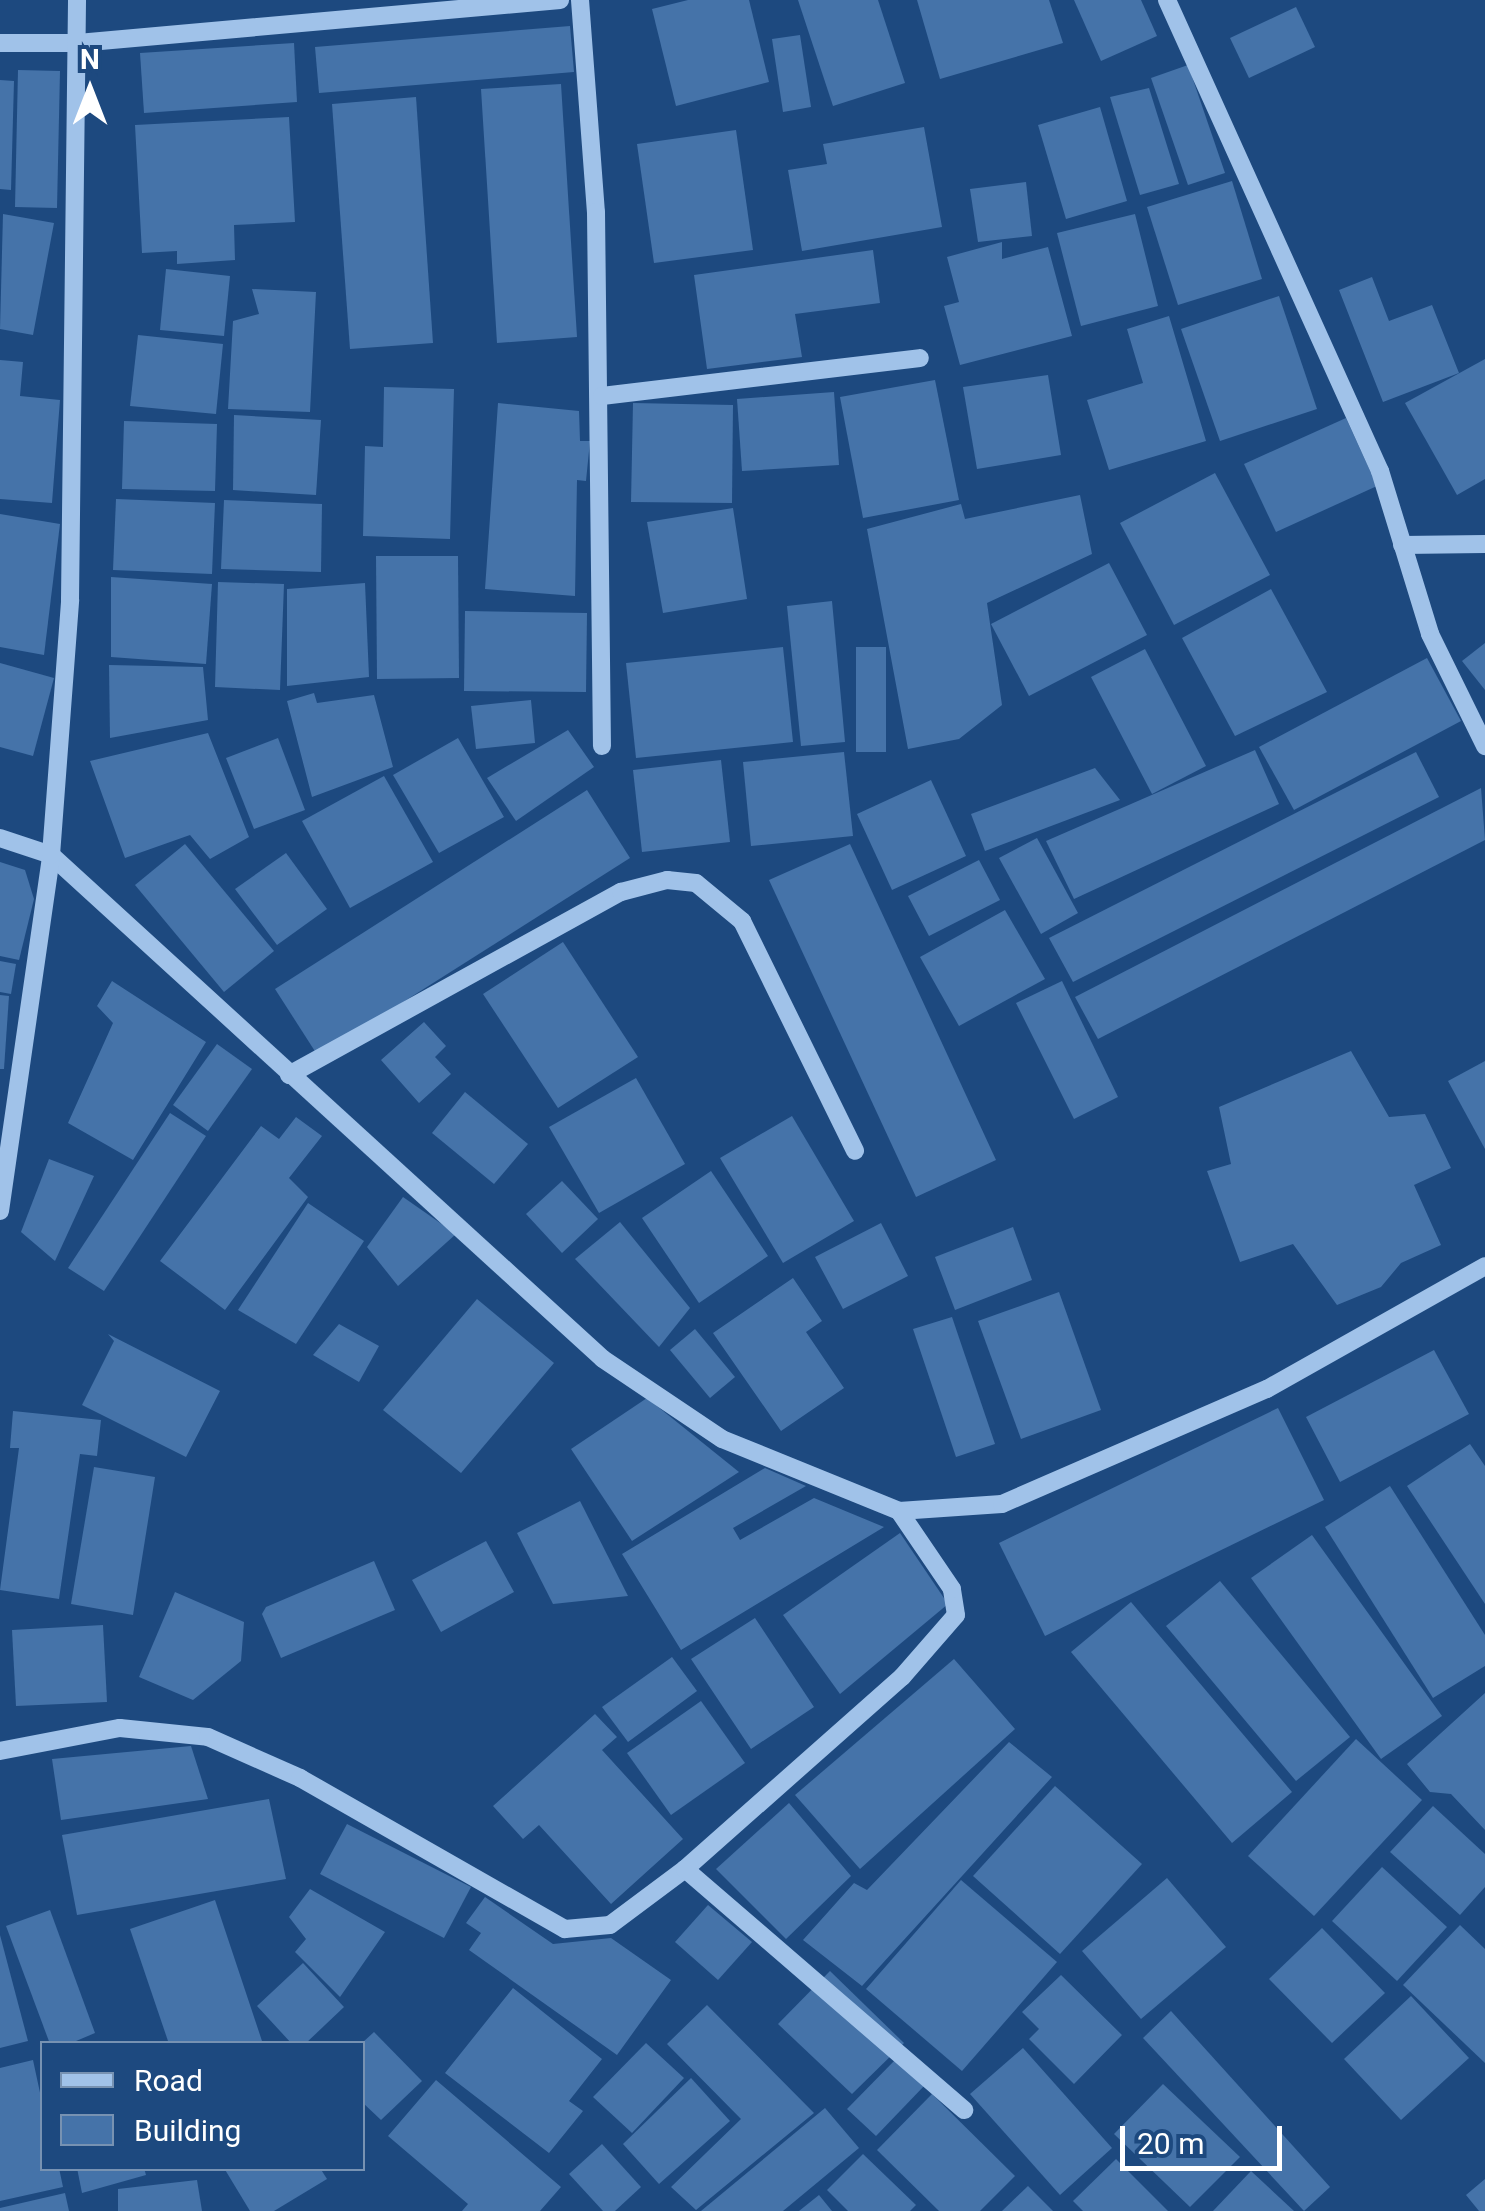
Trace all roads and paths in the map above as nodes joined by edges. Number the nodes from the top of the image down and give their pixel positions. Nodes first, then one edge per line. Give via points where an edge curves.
1 (76, 0) edge
2 (560, 0) edge
3 (580, 0) edge
4 (1167, 0) edge
5 (0, 43) edge
6 (78, 43) junction
7 (920, 358) dead end
8 (602, 396) junction
9 (1485, 544) edge
10 (1402, 545) junction
11 (602, 746) dead end
12 (1485, 746) edge
13 (0, 838) edge
14 (52, 855) junction
15 (289, 1075) junction
16 (855, 1150) dead end
17 (0, 1211) edge
18 (1485, 1266) edge
19 (898, 1511) junction
20 (0, 1752) edge
21 (685, 1869) junction
22 (964, 2110) dead end

1 - 6 street
2 - 6 street
3 - 8 street
4 - 10 street via 1380,472
5 - 6 street
6 - 14 street via 70,600
7 - 8 street
8 - 11 street
9 - 10 street
10 - 12 street via 1430,634
13 - 14 street
14 - 15 street
14 - 17 street
15 - 16 street via 621,892 667,880 696,883 742,920
15 - 19 street via 420,1186 603,1359 722,1438
18 - 19 street via 1266,1390 1002,1504
19 - 21 street via 952,1589 956,1615 902,1676
20 - 21 street via 120,1728 208,1738 300,1778 565,1929 610,1925
21 - 22 street

